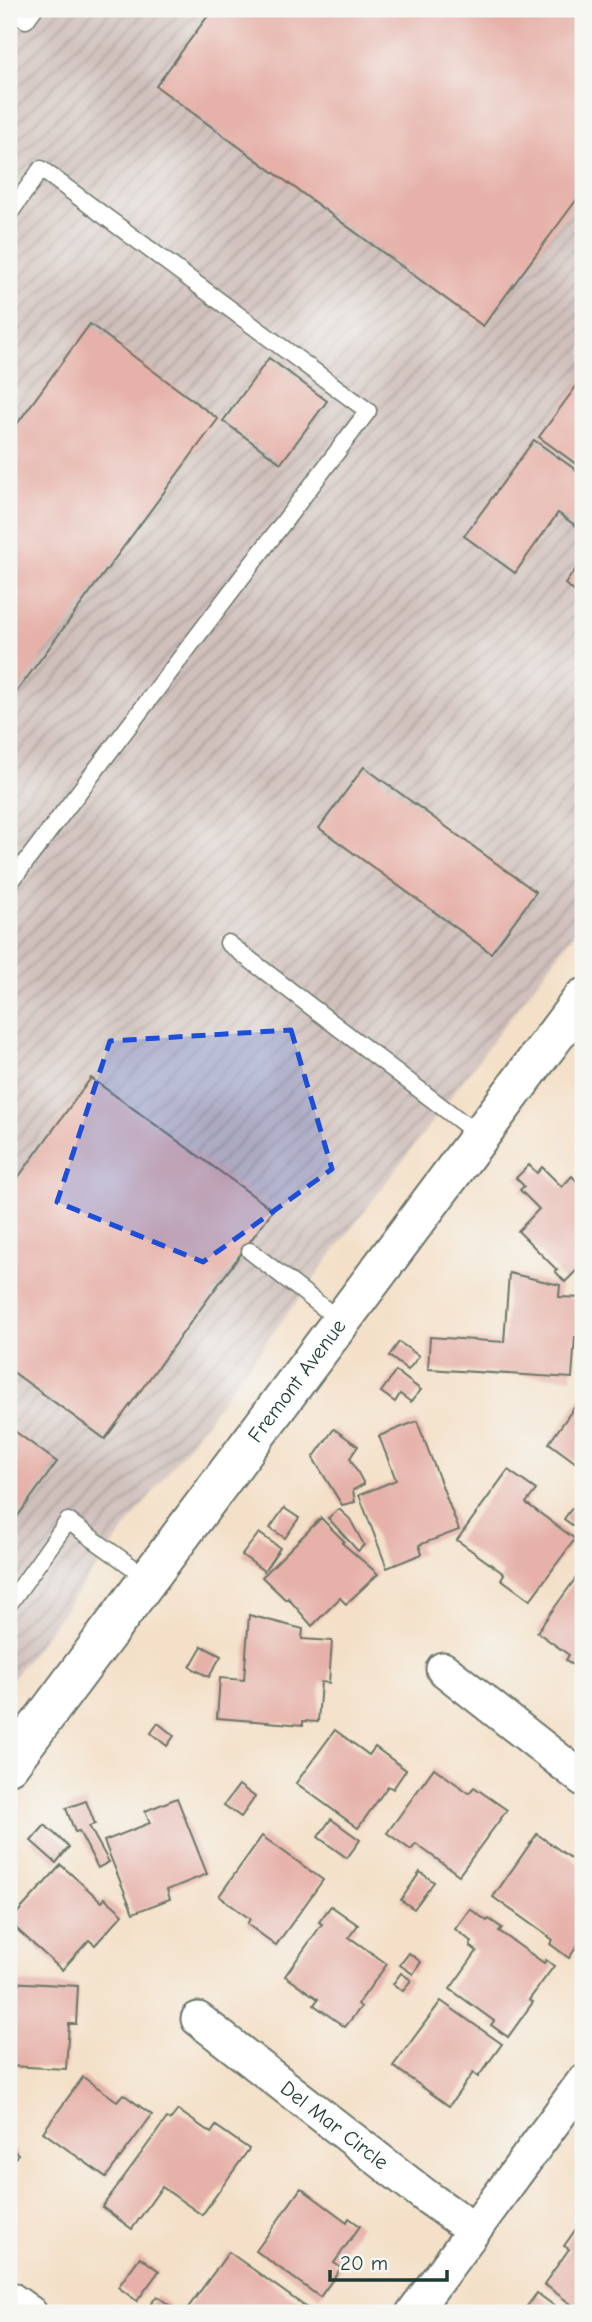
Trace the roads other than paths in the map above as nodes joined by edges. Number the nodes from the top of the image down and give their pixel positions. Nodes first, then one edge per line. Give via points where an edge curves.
1 (34, 9) edge
2 (9, 10) edge
3 (14, 195) edge
4 (9, 214) edge
5 (9, 884) edge
6 (228, 943) dead end
7 (583, 998) edge
8 (480, 1136) junction
9 (250, 1251) dead end
10 (342, 1322) junction
11 (150, 1579) junction
12 (10, 1599) edge
13 (443, 1670) dead end
14 (9, 1765) edge
15 (583, 1779) edge
16 (198, 2019) dead end
17 (583, 2082) edge
18 (474, 2230) junction
19 (9, 2298) edge
20 (30, 2313) edge
21 (413, 2313) edge

1 - 2 lane via 26,20
3 - 4 lane
3 - 5 lane via 41,169 368,411
6 - 8 lane
7 - 8 street, Fremont Avenue
8 - 10 street, Fremont Avenue
9 - 10 lane
10 - 11 street, Fremont Avenue
11 - 12 lane via 68,1521
11 - 14 street, Fremont Avenue
13 - 15 street
16 - 18 street, Del Mar Circle
17 - 18 street
18 - 21 street
19 - 20 street

